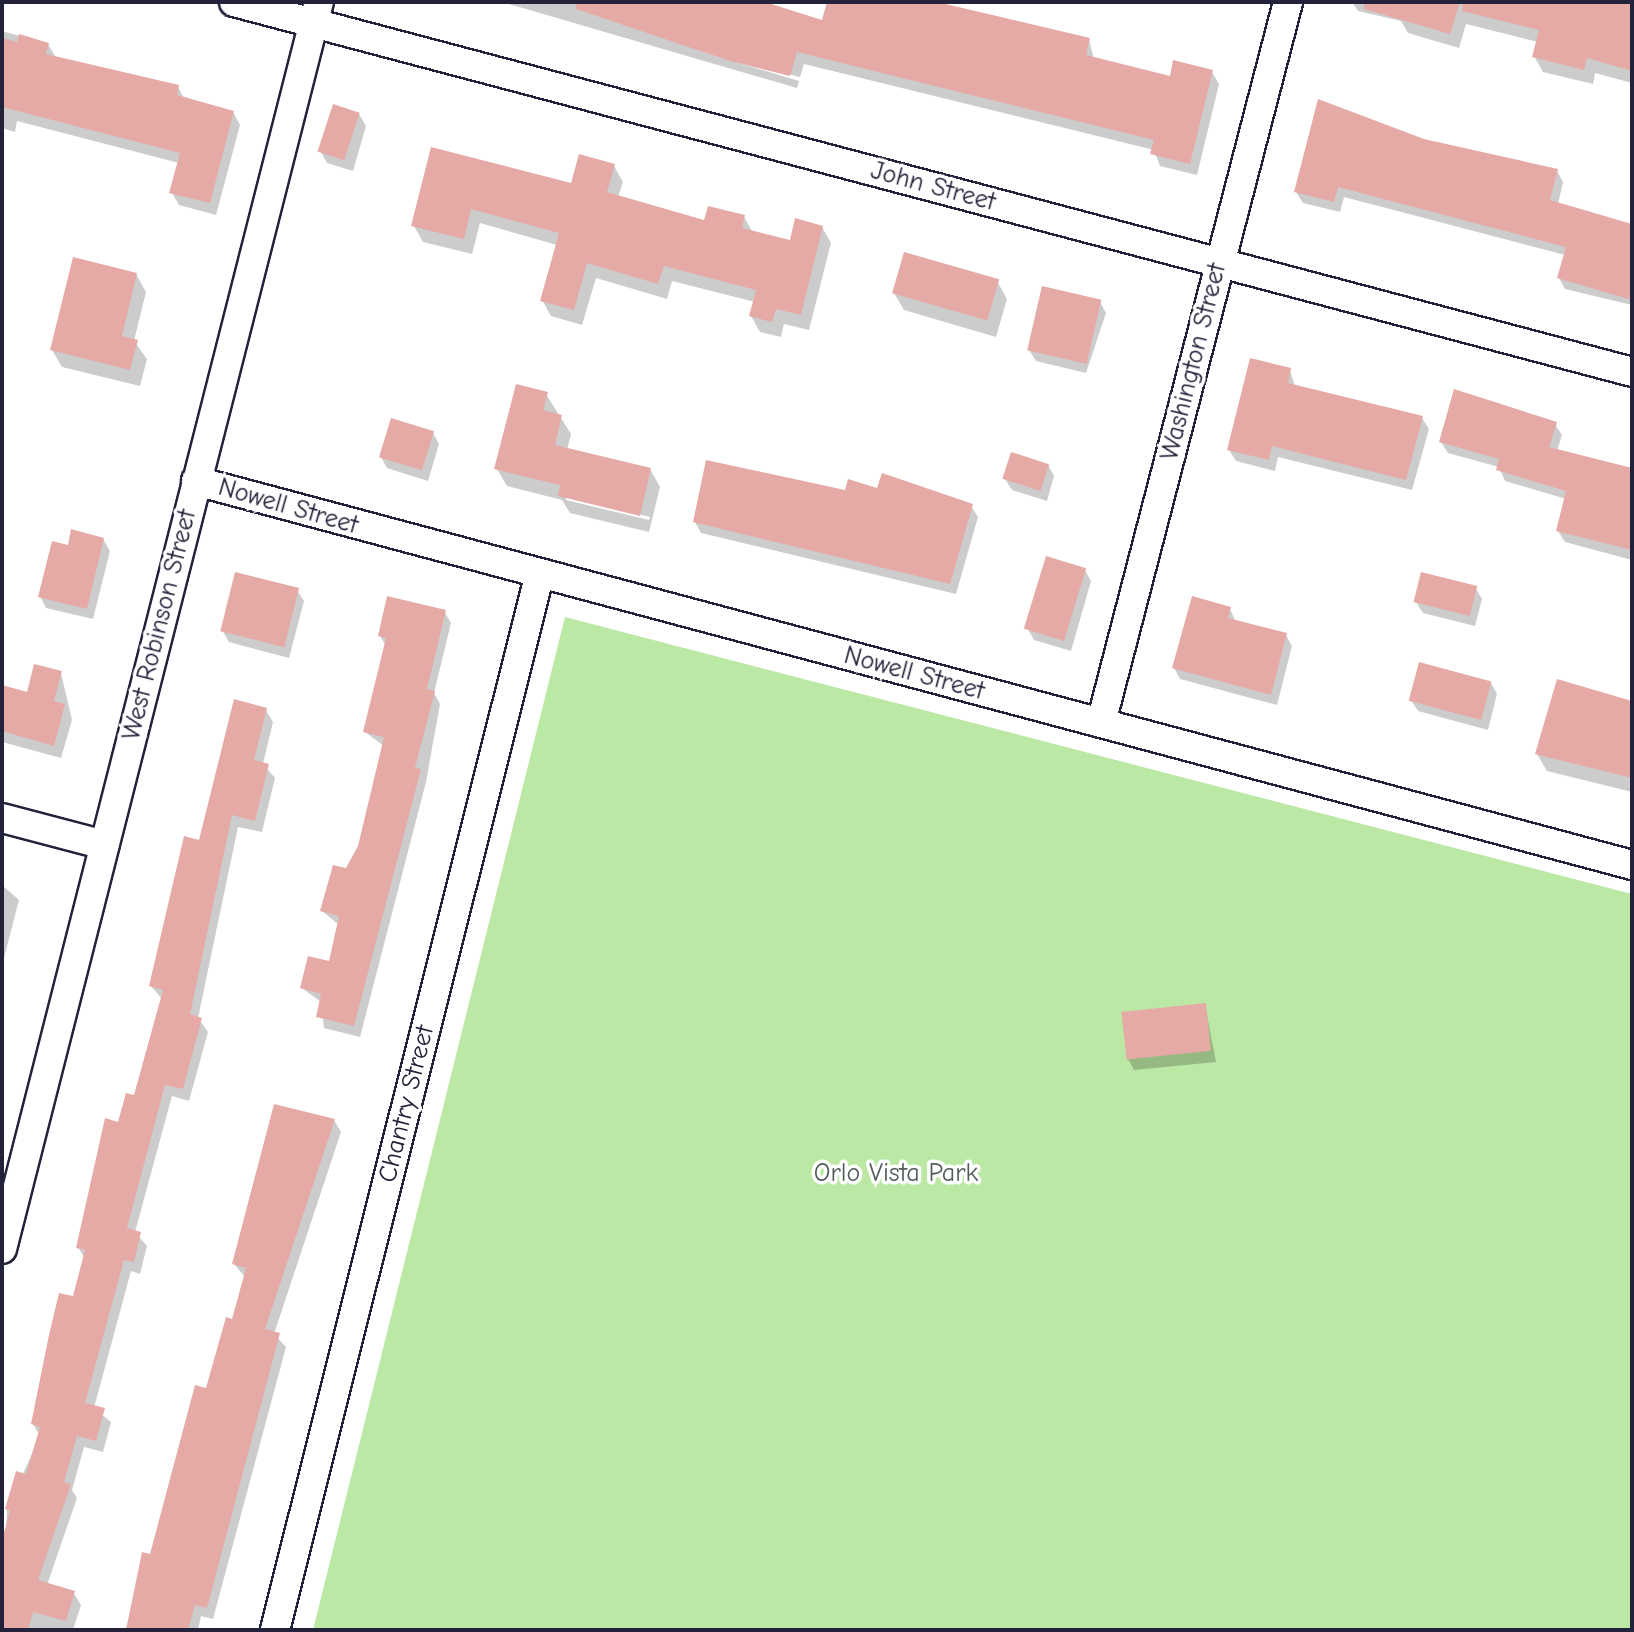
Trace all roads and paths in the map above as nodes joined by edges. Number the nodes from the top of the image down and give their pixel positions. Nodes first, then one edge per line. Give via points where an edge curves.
1 (234, 2) edge
2 (1288, 2) edge
3 (316, 13) edge
4 (1219, 262) junction
5 (1632, 372) edge
6 (196, 481) junction
7 (539, 577) junction
8 (1101, 723) junction
9 (2, 818) edge
10 (104, 845) junction
11 (1632, 865) edge
12 (2, 1249) edge
13 (275, 1630) edge

1 - 3 street, John Street
2 - 4 street, Washington Street
3 - 4 street, John Street
3 - 6 street, West Robinson Street
4 - 5 street, John Street
4 - 8 street, Washington Street
6 - 7 street, Nowell Street
6 - 10 street, West Robinson Street
7 - 8 street, Nowell Street
7 - 13 street, Chantry Street
8 - 11 street, Nowell Street
9 - 10 street
10 - 12 street, West Robinson Street

